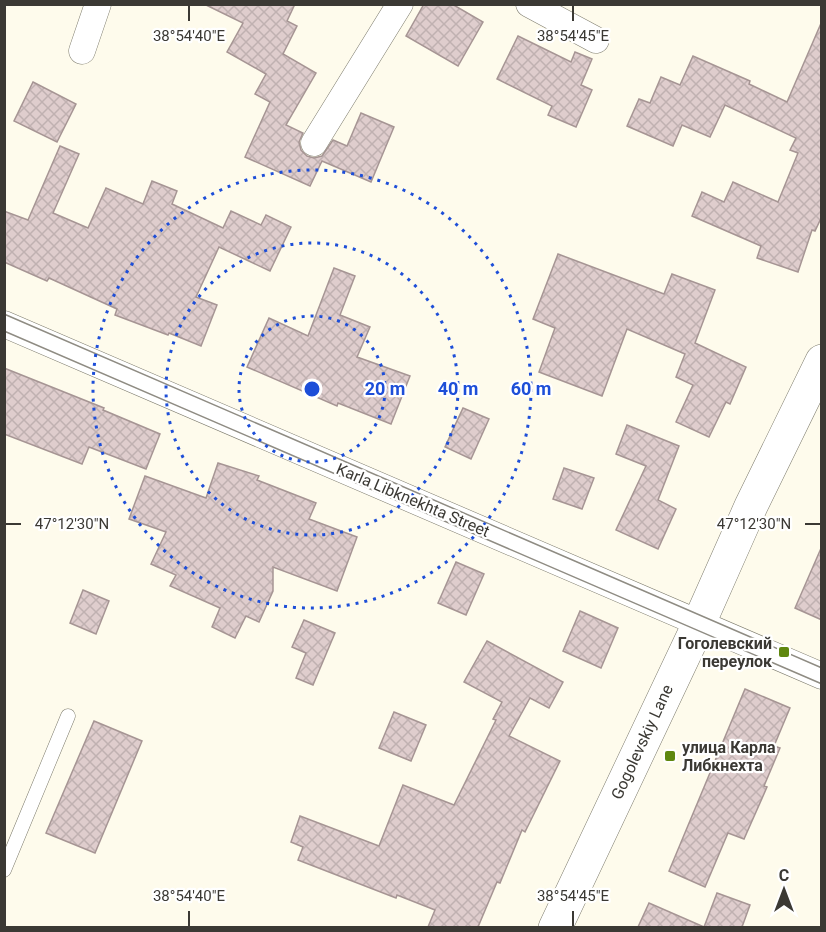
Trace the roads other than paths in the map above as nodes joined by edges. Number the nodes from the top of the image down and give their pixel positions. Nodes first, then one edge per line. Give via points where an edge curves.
1 (98, 4) edge
2 (400, 4) edge
3 (529, 4) edge
4 (596, 40) dead end
5 (82, 51) dead end
6 (314, 143) dead end
7 (4, 324) edge
8 (822, 361) edge
9 (699, 623) junction
10 (822, 676) edge
11 (68, 716) dead end
12 (4, 870) edge
13 (555, 927) edge

1 - 5 street
2 - 6 street
3 - 4 street
7 - 9 street, Karla Libknekhta Street
8 - 9 main road, Gogolevskiy Lane
9 - 10 street, Karla Libknekhta Street
9 - 13 main road, Gogolevskiy Lane
11 - 12 lane

